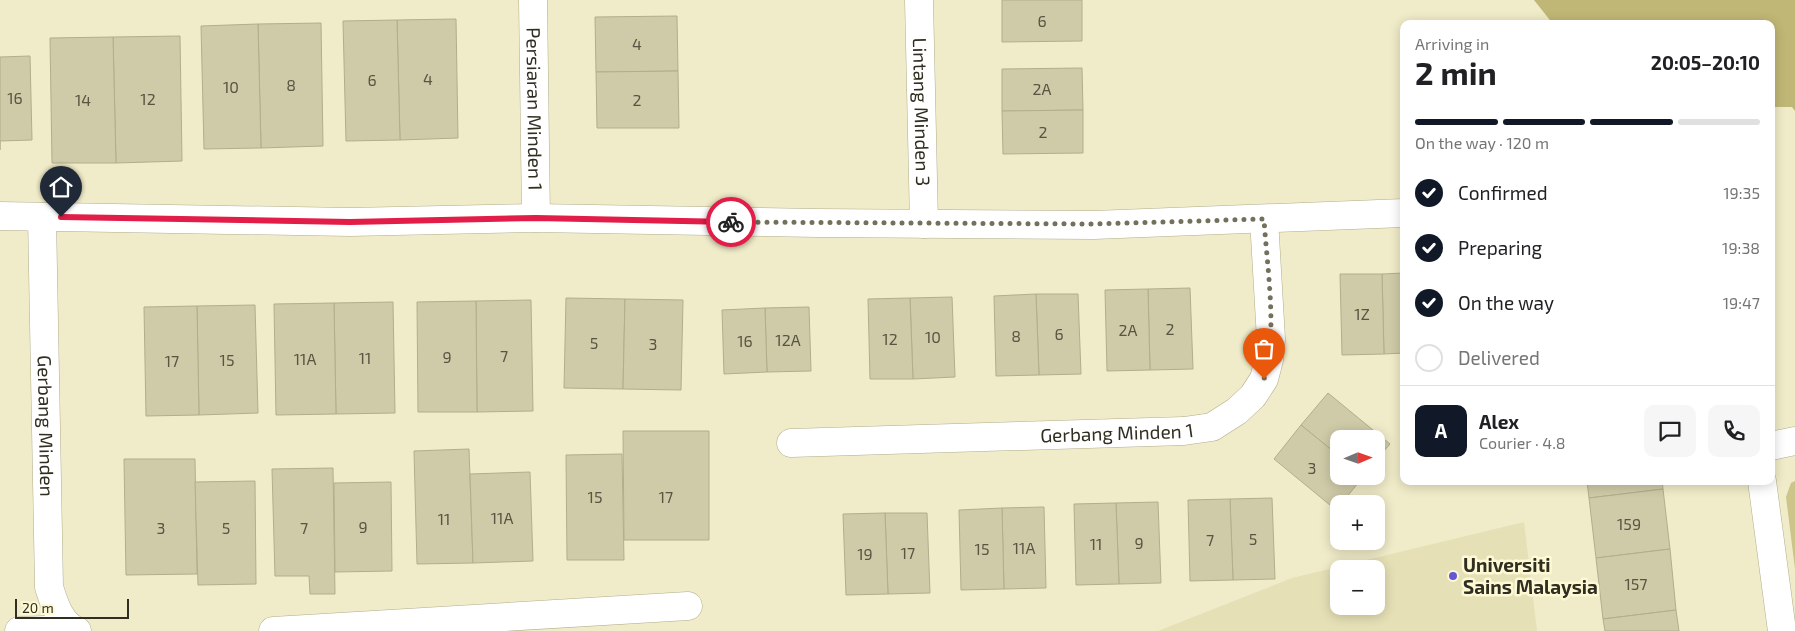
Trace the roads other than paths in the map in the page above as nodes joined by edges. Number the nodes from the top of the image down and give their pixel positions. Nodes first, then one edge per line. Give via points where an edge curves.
1 (533, 0) edge
2 (919, 0) edge
3 (1400, 214) edge
4 (0, 216) edge
5 (42, 217) junction
6 (536, 218) junction
7 (1264, 219) junction
8 (924, 224) junction
9 (1795, 441) edge
10 (791, 443) dead end
11 (1775, 445) edge
12 (1763, 485) edge
13 (688, 606) dead end
14 (74, 630) edge
15 (20, 631) edge
16 (273, 631) edge
17 (1782, 631) edge

1 - 6 street, Persiaran Minden 1
2 - 8 street, Lintang Minden 3
3 - 7 street
4 - 5 street
5 - 6 street via 350,222
5 - 14 street, Gerbang Minden via 49,587 57,610
6 - 8 street
7 - 8 street
7 - 10 street, Gerbang Minden 1 via 1270,360 1264,379 1252,396 1237,411 1212,426 1184,431
9 - 11 street
12 - 17 street
13 - 16 street
14 - 15 street, Gerbang Minden

